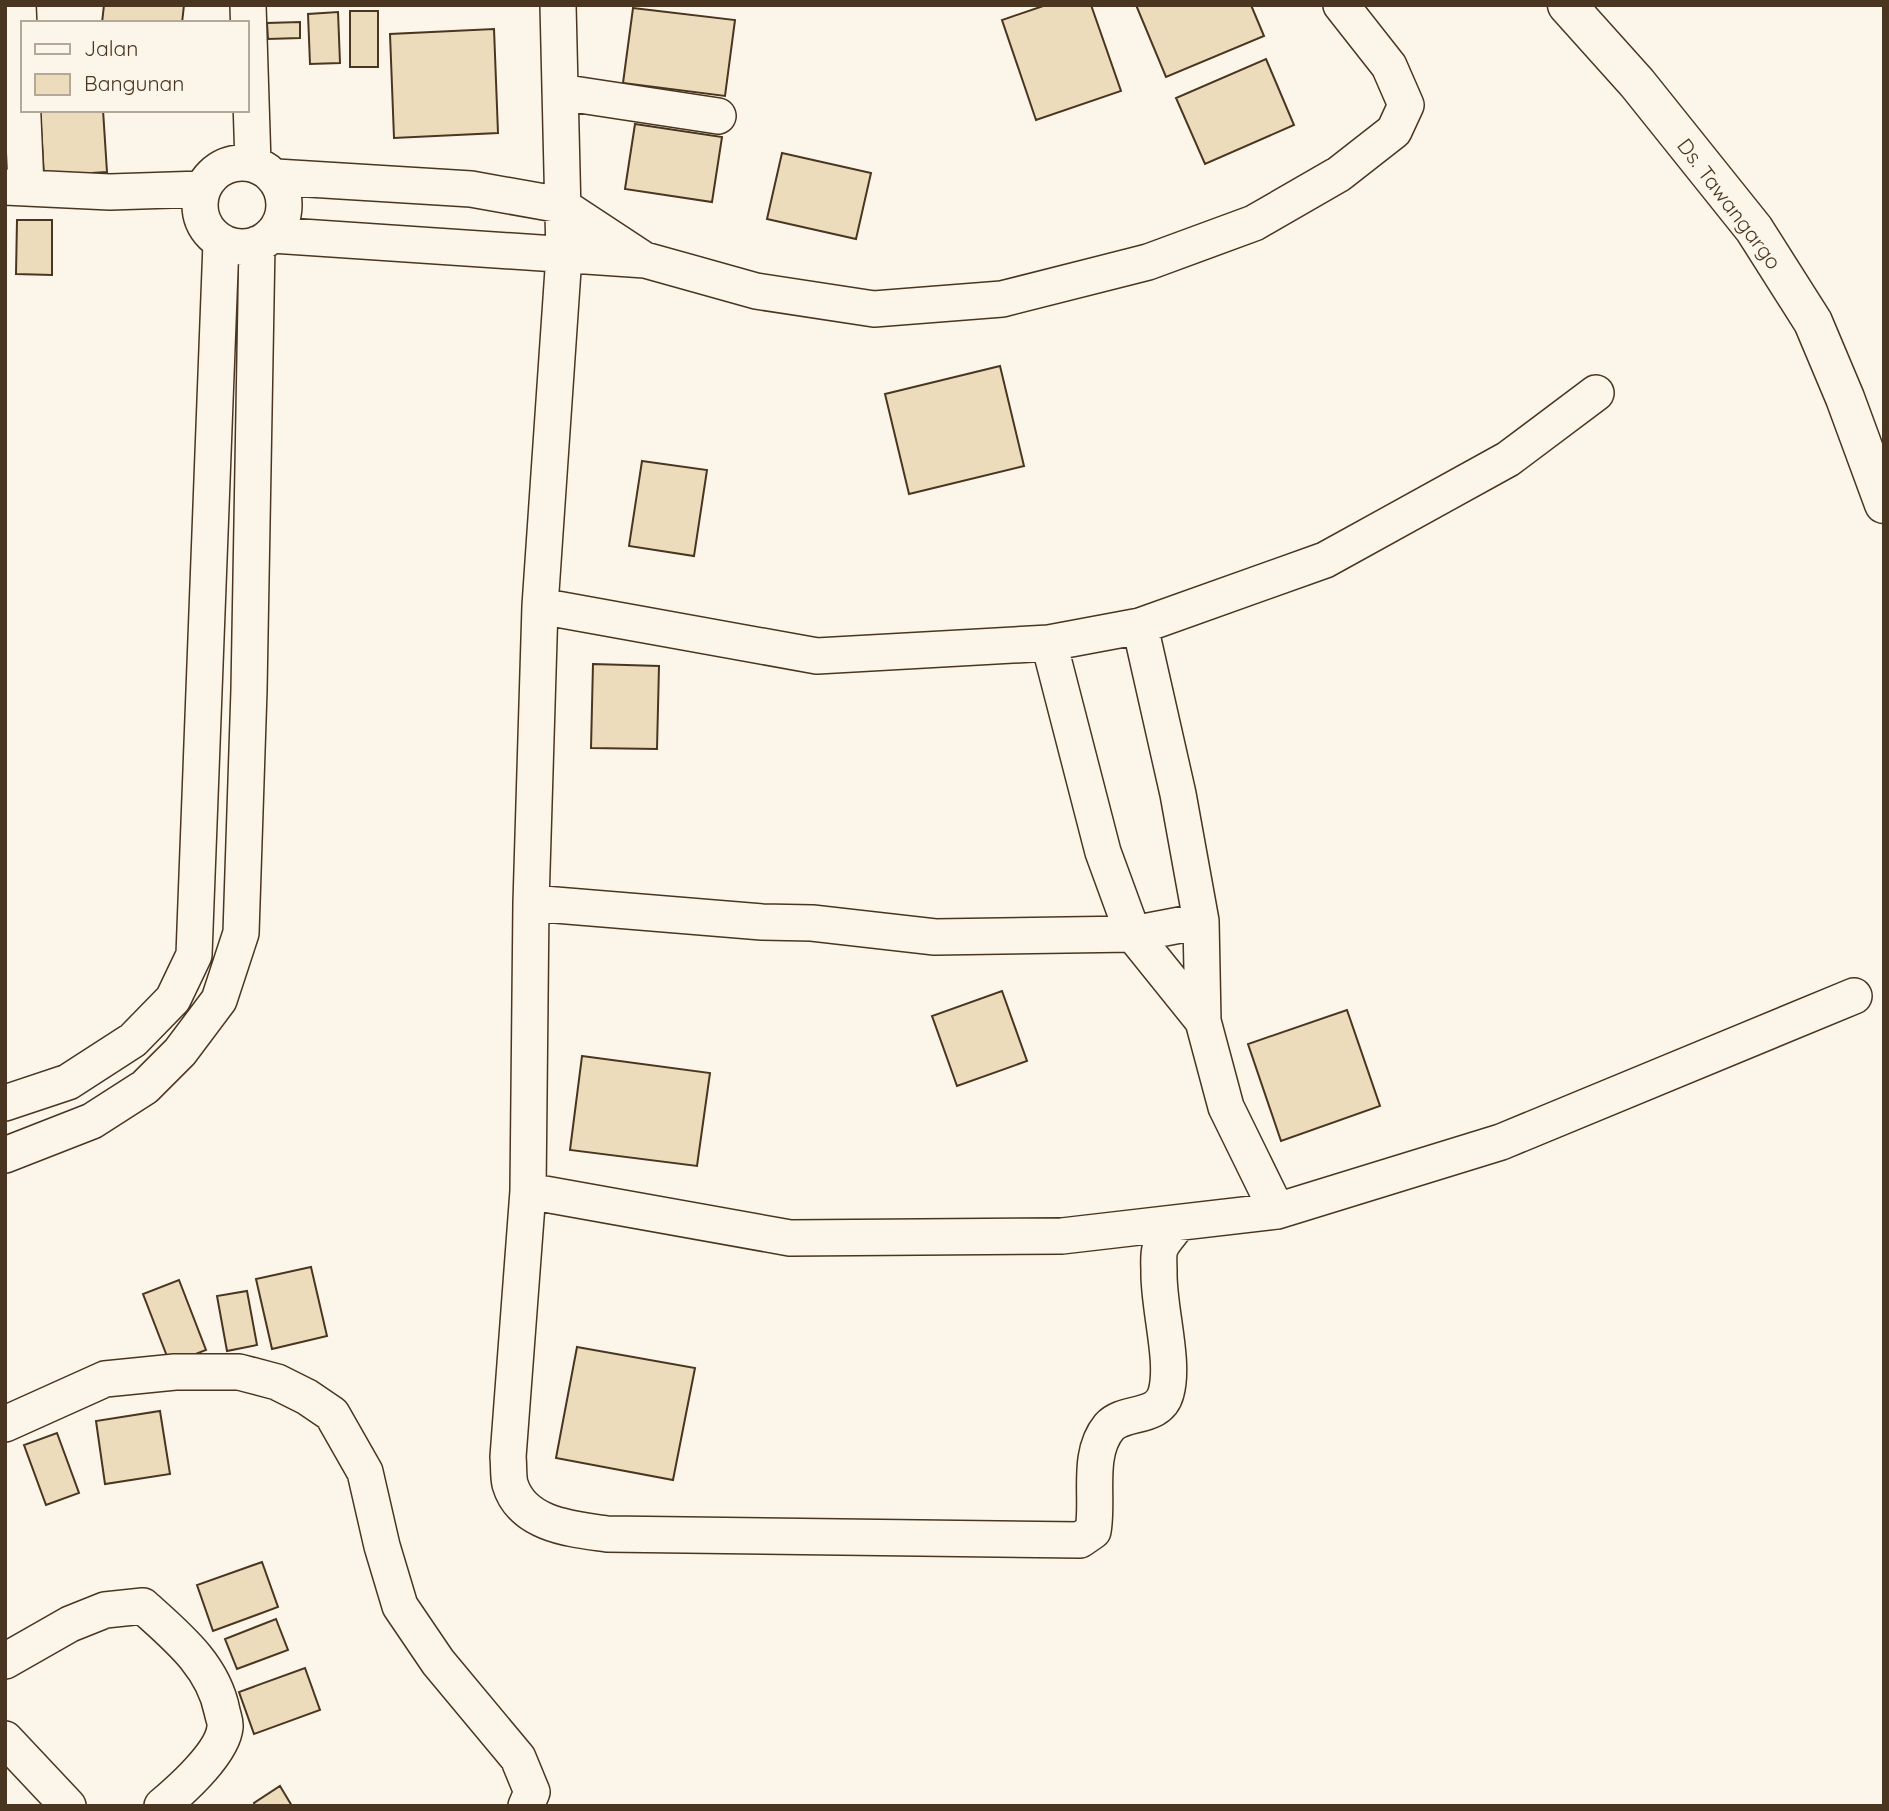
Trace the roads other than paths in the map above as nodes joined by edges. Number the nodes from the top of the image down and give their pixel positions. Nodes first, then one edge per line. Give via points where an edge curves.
1 (248, 5) edge
2 (558, 5) edge
3 (1341, 5) edge
4 (1567, 5) edge
5 (14, 18) edge
6 (560, 92) junction
7 (718, 116) dead end
8 (264, 170) junction
9 (15, 186) edge
10 (202, 189) junction
11 (561, 205) junction
12 (265, 240) junction
13 (221, 243) junction
14 (564, 255) junction
15 (645, 260) junction
16 (1596, 393) dead end
17 (1884, 504) edge
18 (540, 606) junction
19 (1140, 626) junction
20 (1049, 643) junction
21 (203, 681) junction
22 (250, 690) junction
23 (531, 903) junction
24 (1201, 921) junction
25 (1133, 934) junction
26 (1854, 996) dead end
27 (1203, 1021) junction
28 (5, 1103) edge
29 (5, 1155) edge
30 (528, 1191) junction
31 (1277, 1211) junction
32 (1178, 1223) junction
33 (5, 1424) edge
34 (5, 1661) edge
35 (5, 1738) edge
36 (68, 1806) edge
37 (162, 1806) edge
38 (526, 1806) edge

1 - 8 street
2 - 6 street
3 - 15 street via 1389,66 1406,105 1394,131 1339,174 1242,228 1148,262 1002,299 874,309 757,291
4 - 17 street, Ds. Tawangargo via 1637,83 1754,229 1813,322
5 - 9 street
6 - 7 street
6 - 11 street
8 - 10 street via 232,164 213,173
8 - 11 street via 471,189
8 - 12 street via 283,194 285,207 281,223
9 - 10 street via 110,192
10 - 13 street via 199,210 206,229
11 - 14 street
11 - 15 street
12 - 13 street via 242,247
12 - 14 street via 432,244
12 - 22 street
13 - 21 street
14 - 15 street
14 - 18 street
16 - 19 street via 1508,459 1325,560
18 - 20 street via 817,656
18 - 23 street
19 - 20 street
19 - 24 street
20 - 25 street via 1103,852
21 - 22 street
21 - 28 street via 194,954 173,999 133,1040 68,1082
22 - 29 street via 241,933 219,1000 180,1052 145,1087 92,1121
23 - 25 street via 812,923 935,937
23 - 30 street
24 - 25 street
24 - 27 street
25 - 27 street
26 - 31 street via 1501,1142
27 - 31 street via 1226,1107
30 - 32 street via 790,1238 1062,1236
30 - 32 street via 508,1457 510,1485 530,1514 569,1529 607,1534 1080,1540 1093,1531 1099,1449 1109,1427 1122,1417 1142,1415 1166,1395 1168,1357 1160,1250
31 - 32 street
33 - 38 street via 106,1379 175,1372 239,1372 307,1396 332,1415 365,1472 400,1606 438,1662 518,1758 532,1792
34 - 37 street via 105,1610 143,1606 176,1636 204,1666 219,1696 226,1728 212,1757
35 - 36 street

